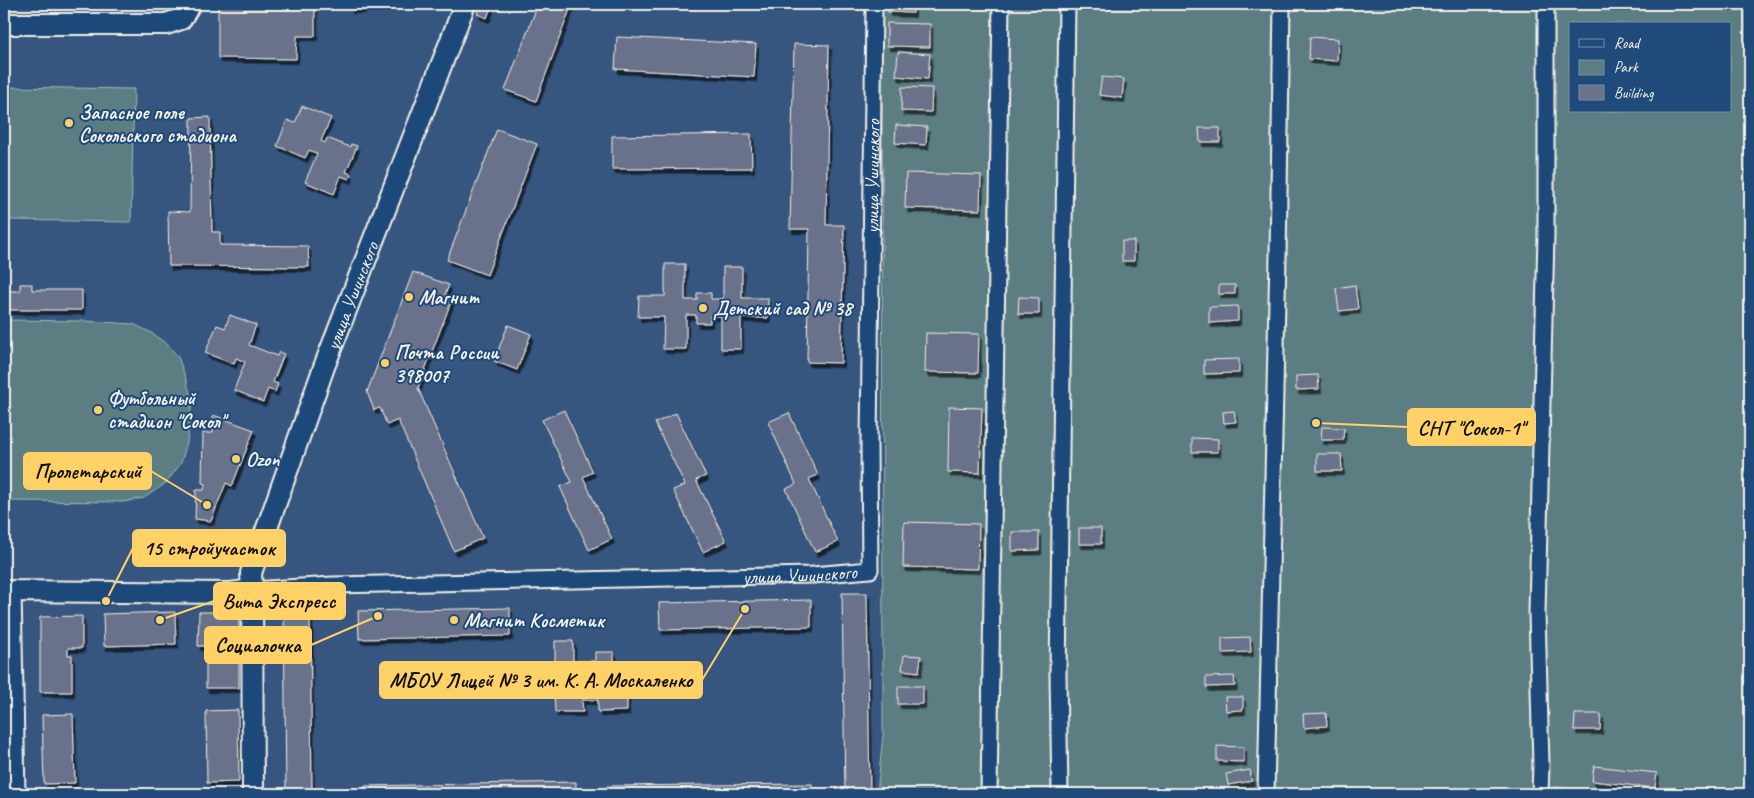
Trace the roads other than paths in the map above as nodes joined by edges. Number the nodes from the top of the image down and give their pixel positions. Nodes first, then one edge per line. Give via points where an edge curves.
1 (190, 4) edge
2 (465, 4) edge
3 (874, 4) edge
4 (1001, 4) edge
5 (1067, 4) edge
6 (1282, 4) edge
7 (1546, 4) edge
8 (4, 24) edge
9 (252, 590) junction
10 (8, 591) edge
11 (17, 794) edge
12 (253, 794) edge
13 (989, 794) edge
14 (1060, 794) edge
15 (1266, 794) edge
16 (1540, 794) edge

1 - 8 street via 181,19 166,24
2 - 9 street, улица Ушинского via 324,367 251,572
3 - 9 street, улица Ушинского via 870,570 813,575 332,585
4 - 13 street
5 - 14 street via 1058,674
6 - 15 street
7 - 16 street via 1546,244 1536,612
9 - 10 street, улица Ушинского via 231,593
9 - 12 street
10 - 11 street

